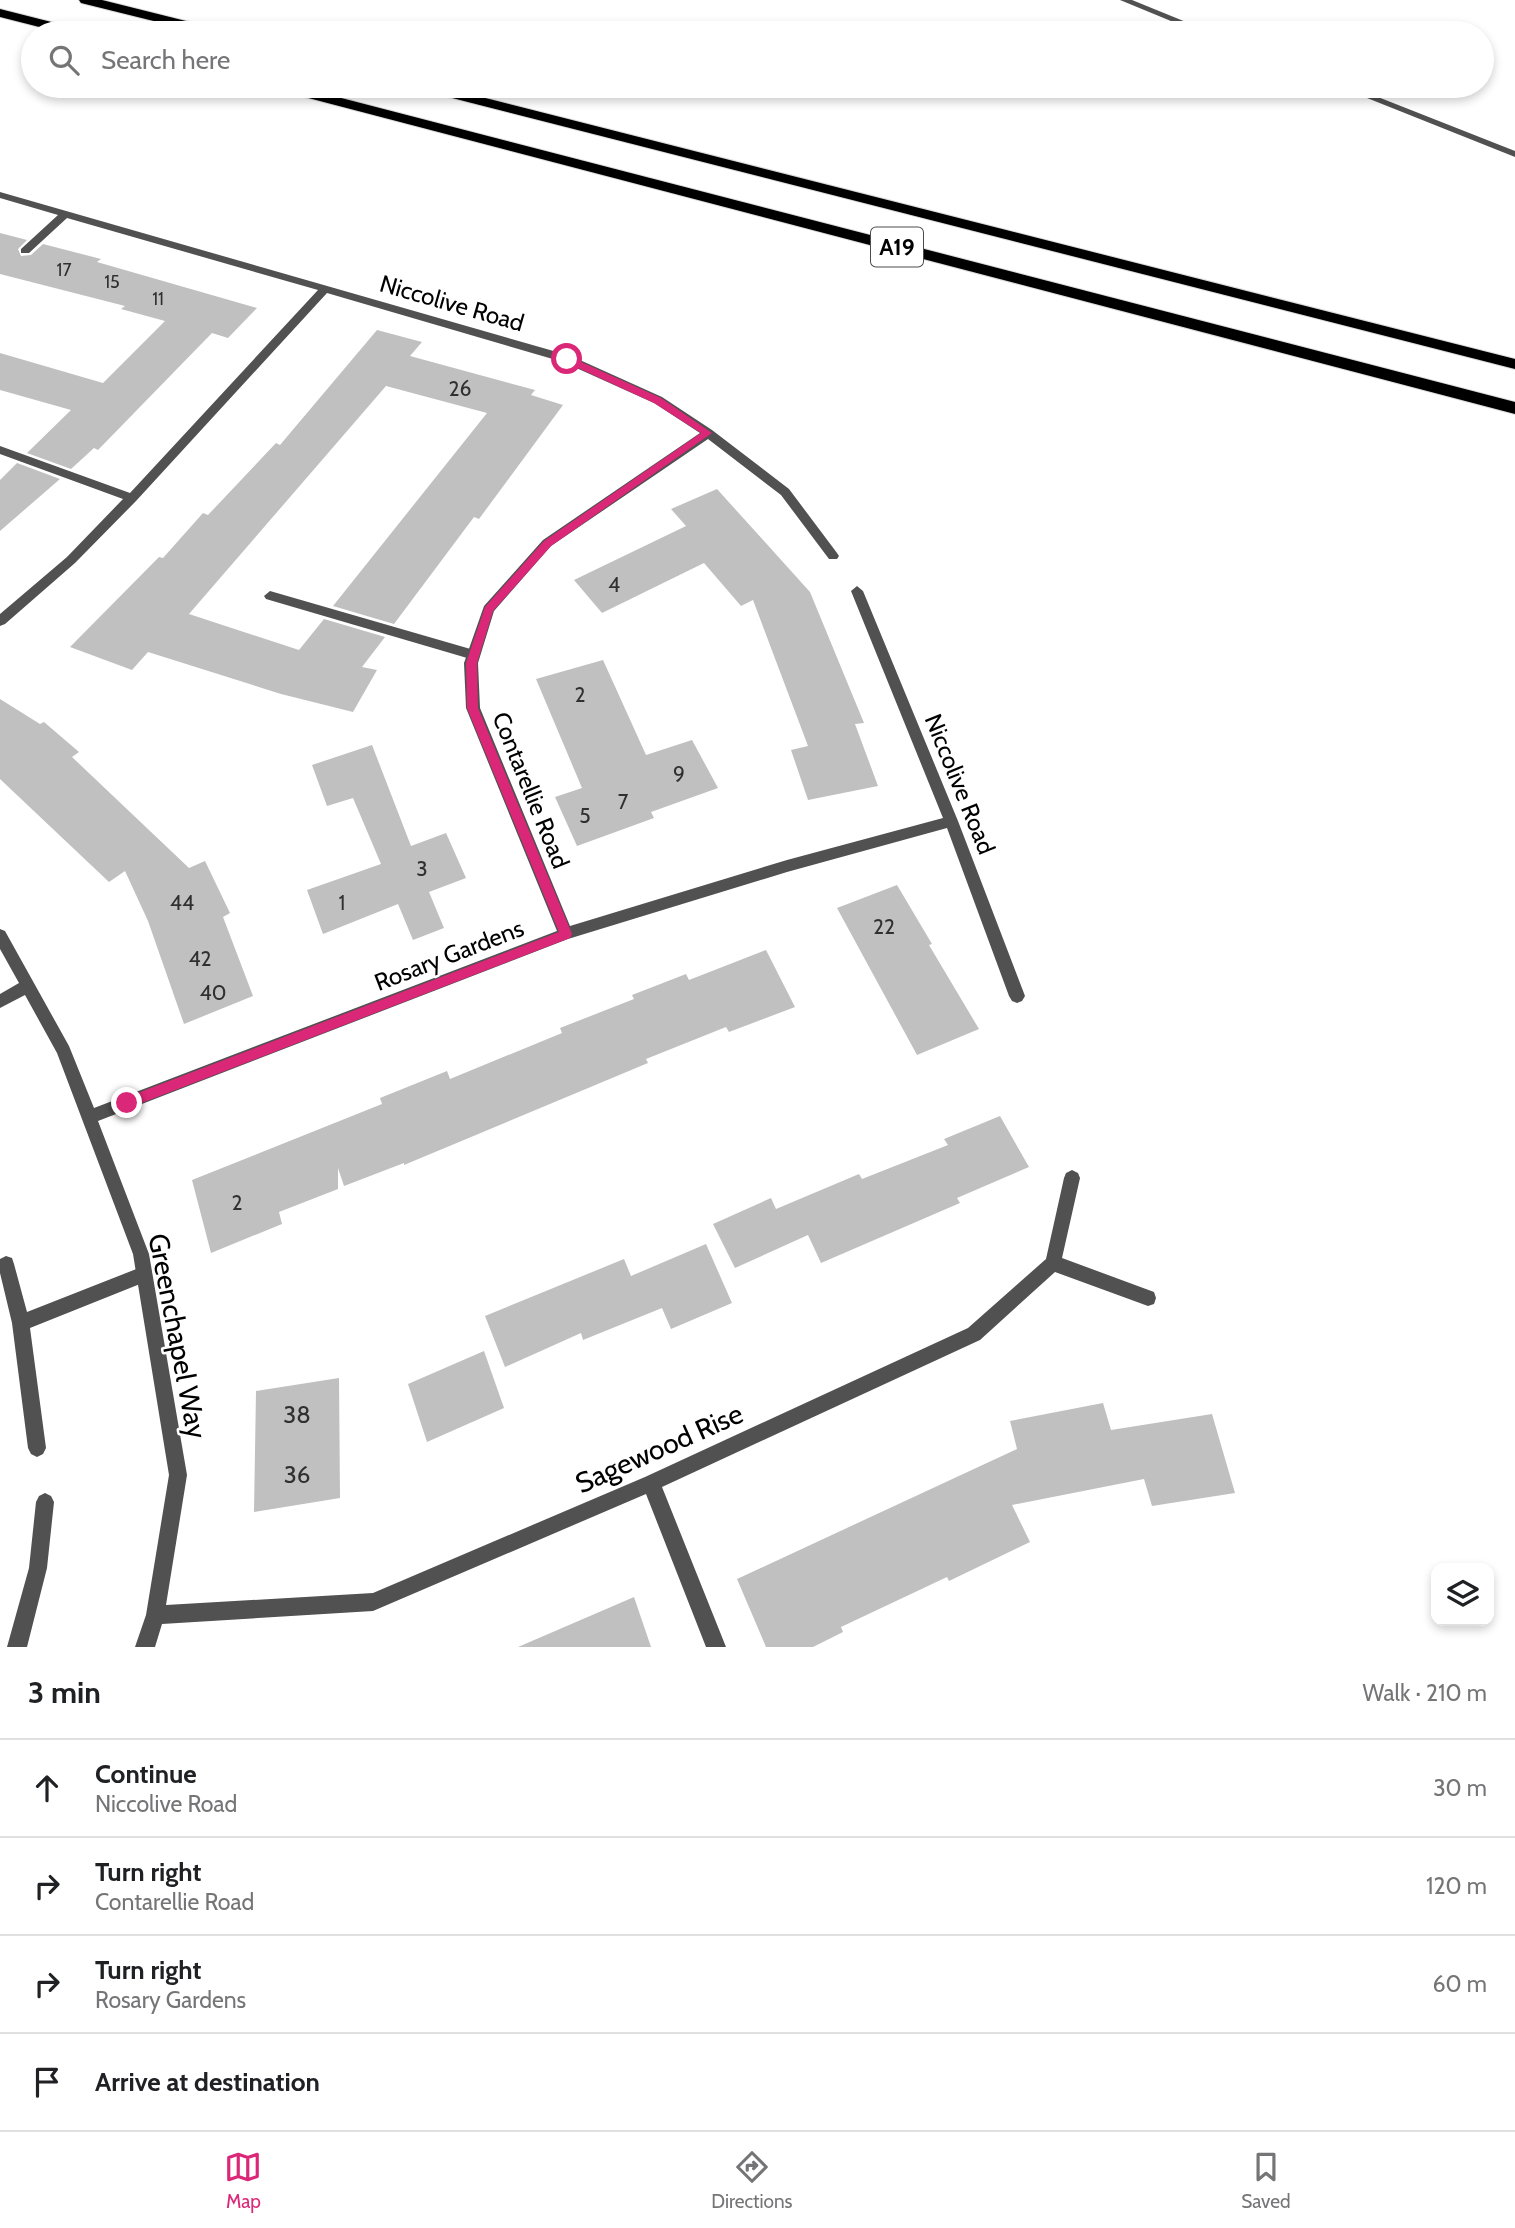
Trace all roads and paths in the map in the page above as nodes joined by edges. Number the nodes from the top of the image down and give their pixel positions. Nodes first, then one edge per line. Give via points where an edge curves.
1 (86, 0) edge
2 (1124, 0) edge
3 (0, 13) edge
4 (31, 21) edge
5 (169, 21) edge
6 (1177, 21) edge
7 (325, 98) edge
8 (469, 98) edge
9 (1373, 98) edge
10 (1515, 154) edge
11 (0, 195) edge
12 (65, 214) junction
13 (25, 251) dead end
14 (324, 290) junction
15 (1515, 364) edge
16 (1515, 408) edge
17 (708, 433) junction
18 (0, 450) edge
19 (132, 498) junction
20 (833, 556) dead end
21 (857, 591) dead end
22 (270, 596) dead end
23 (0, 621) edge
24 (474, 655) junction
25 (951, 821) junction
26 (566, 934) junction
27 (0, 935) edge
28 (28, 986) junction
29 (1017, 996) dead end
30 (0, 1001) edge
31 (90, 1117) junction
32 (1072, 1178) dead end
33 (1053, 1263) junction
34 (6, 1264) dead end
35 (144, 1273) junction
36 (1148, 1298) dead end
37 (21, 1323) junction
38 (37, 1448) dead end
39 (652, 1483) junction
40 (45, 1502) dead end
41 (155, 1615) junction
42 (17, 1647) edge
43 (145, 1647) edge
44 (716, 1647) edge

1 - 5 highway
2 - 6 street
3 - 4 highway
7 - 16 highway, A19
8 - 15 highway, A19
9 - 10 street
11 - 12 street, Niccolive Road
12 - 13 street
12 - 14 street, Niccolive Road
14 - 17 street, Niccolive Road via 567,359 658,400
14 - 19 street
17 - 20 street, Niccolive Road via 785,492
17 - 24 street, Contarellie Road via 547,543 488,609
18 - 19 street
19 - 23 street via 71,560
21 - 25 street, Niccolive Road
22 - 24 street
24 - 26 street, Contarellie Road via 473,708
25 - 26 street, Rosary Gardens
25 - 29 street, Niccolive Road
26 - 31 street, Rosary Gardens
27 - 28 street, Greenchapel Way
28 - 30 street
28 - 31 street, Greenchapel Way via 64,1051
31 - 35 street, Greenchapel Way
32 - 33 street
33 - 36 street
33 - 39 street, Sagewood Rise via 974,1334
34 - 37 street
35 - 37 street
35 - 41 street, Greenchapel Way via 178,1475
37 - 38 street
39 - 41 street, Sagewood Rise via 373,1602
39 - 44 street
40 - 42 street via 38,1568
41 - 43 street, Greenchapel Way

